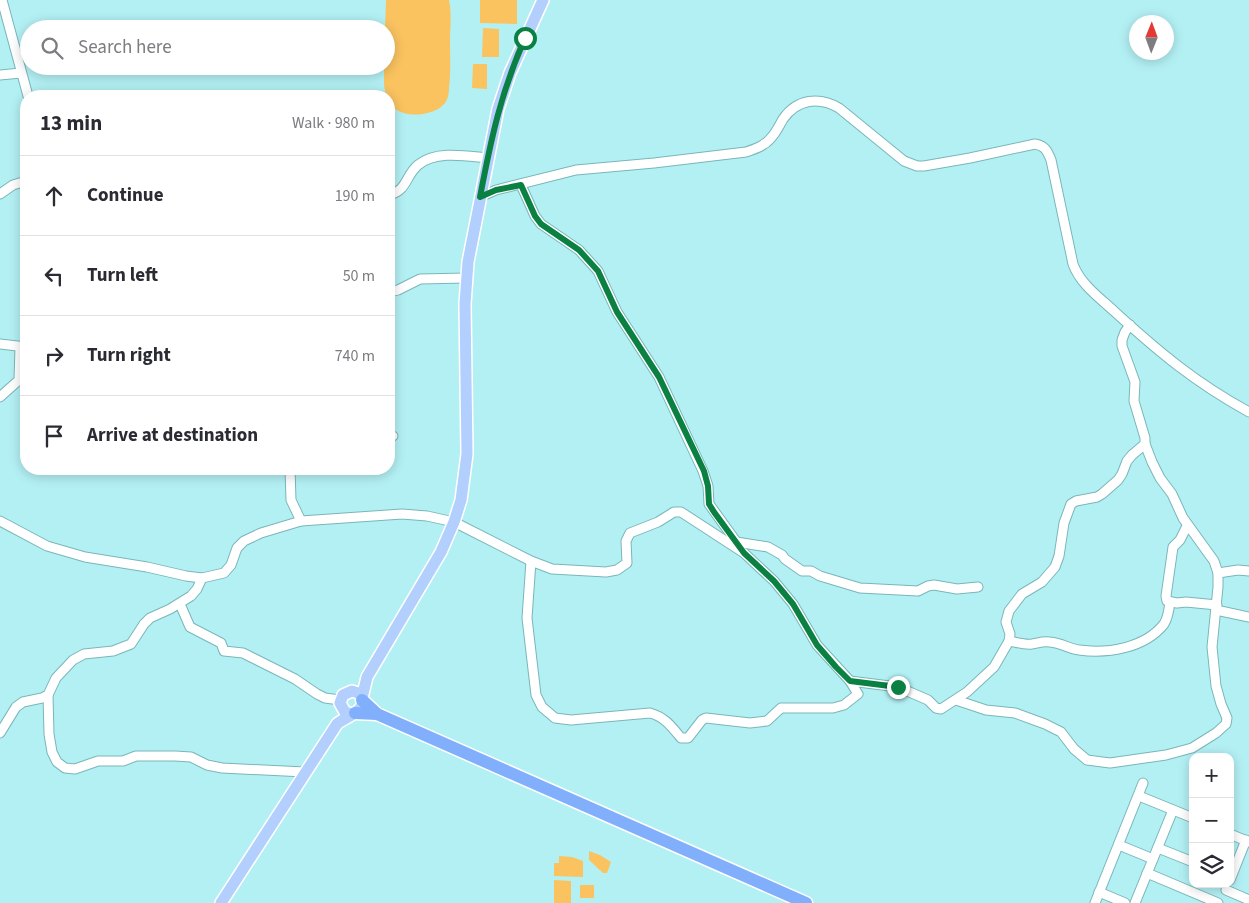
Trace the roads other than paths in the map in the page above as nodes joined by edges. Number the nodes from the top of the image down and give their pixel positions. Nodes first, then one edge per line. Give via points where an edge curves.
1 (2, 0) edge
2 (543, 0) edge
3 (20, 69) edge
4 (20, 73) edge
5 (0, 75) edge
6 (22, 75) edge
7 (26, 90) edge
8 (487, 158) junction
9 (20, 183) edge
10 (521, 185) junction
11 (395, 193) edge
12 (0, 194) edge
13 (480, 197) junction
14 (466, 278) junction
15 (395, 290) edge
16 (1130, 325) junction
17 (0, 344) edge
18 (20, 347) edge
19 (20, 383) edge
20 (0, 397) edge
21 (1249, 412) edge
22 (1145, 444) junction
23 (290, 475) edge
24 (0, 521) edge
25 (301, 521) junction
26 (454, 522) junction
27 (1187, 526) junction
28 (736, 542) junction
29 (744, 553) junction
30 (531, 561) junction
31 (1249, 571) edge
32 (1218, 573) junction
33 (202, 578) junction
34 (978, 587) dead end
35 (1170, 602) junction
36 (180, 604) junction
37 (1216, 607) junction
38 (1249, 617) edge
39 (1009, 641) junction
40 (367, 677) junction
41 (850, 681) junction
42 (48, 695) junction
43 (343, 699) junction
44 (362, 699) junction
45 (956, 700) junction
46 (354, 713) junction
47 (377, 714) junction
48 (337, 724) junction
49 (0, 734) edge
50 (305, 772) junction
51 (1143, 783) dead end
52 (1139, 796) junction
53 (1173, 810) junction
54 (1189, 816) edge
55 (1234, 836) edge
56 (1248, 841) edge
57 (1119, 845) junction
58 (1158, 848) junction
59 (1153, 859) junction
60 (1189, 860) edge
61 (1234, 871) edge
62 (1147, 873) junction
63 (1234, 886) edge
64 (1226, 888) edge
65 (1099, 892) junction
66 (1249, 900) edge
67 (220, 903) edge
68 (806, 903) edge
69 (1094, 903) edge
70 (1125, 903) edge
71 (1135, 903) edge
72 (1220, 903) edge

1 - 3 street
2 - 8 main road via 507,82
4 - 5 street
6 - 7 street
8 - 11 street via 453,156 428,159 417,166
8 - 13 main road
9 - 12 street
10 - 13 street
10 - 16 street via 576,170 746,152 769,140 800,104 818,100 839,108 904,161 917,166 1035,144 1047,150 1076,272
10 - 28 street via 541,224 579,250 598,271 617,312 659,377 704,471 709,504
13 - 14 main road
14 - 15 street via 425,278
14 - 26 main road via 467,454
16 - 21 street via 1201,384
16 - 22 street via 1122,346 1135,382 1134,401
17 - 18 street
19 - 20 street
22 - 27 street
22 - 39 street via 1126,461 1118,480 1102,494 1071,504 1055,567 1042,582 1015,601 1006,617
23 - 25 street via 291,500
24 - 33 street via 47,546
25 - 26 street via 402,514
25 - 33 street via 244,541 224,573
26 - 30 street
26 - 40 main road via 441,552
27 - 32 street via 1214,561
27 - 35 street via 1173,547 1166,596
28 - 29 street
28 - 34 street via 768,547 802,571 860,588 918,591 934,585 957,589
29 - 30 street via 688,515 674,512 628,535 627,563 617,570 566,571
29 - 41 street via 774,581 793,604 817,645
30 - 41 street via 527,618 536,695 542,707 555,718 572,720 650,712 670,723 682,738 688,738 706,718 750,723 767,721 781,708 844,705 858,694
31 - 32 street
32 - 37 street
33 - 36 street via 197,588
35 - 37 street
35 - 39 street via 1167,618 1154,634 1130,646 1110,651 1080,650 1048,641 1032,644
36 - 42 street via 150,618 131,644 113,651 84,654 73,660 56,678
36 - 43 street via 190,627 221,643 224,650 243,653 317,694
37 - 38 street
37 - 45 street via 1212,648 1216,686 1227,718 1222,729 1192,748 1110,763 1088,760 1053,727 1015,713 986,710
39 - 45 street via 994,667
40 - 43 main road
40 - 44 main road
41 - 45 street via 898,687 924,698 936,708 942,709
42 - 49 street via 16,707
42 - 50 street via 52,752 65,768 75,769 98,761 123,761 136,756 175,756 191,757 222,768
43 - 44 main road via 356,692
43 - 46 main road via 345,712
43 - 48 main road
44 - 46 main road via 362,706
44 - 47 highway
46 - 47 highway
46 - 48 main road
47 - 68 highway
48 - 50 main road
50 - 67 main road
51 - 52 street
52 - 53 street
52 - 57 street
53 - 54 street
53 - 58 street
55 - 56 street
56 - 61 street
57 - 59 street
57 - 65 street
58 - 59 street
58 - 60 street
59 - 62 street
62 - 71 street
62 - 72 street
63 - 66 street
64 - 72 street
65 - 69 street
65 - 70 street

